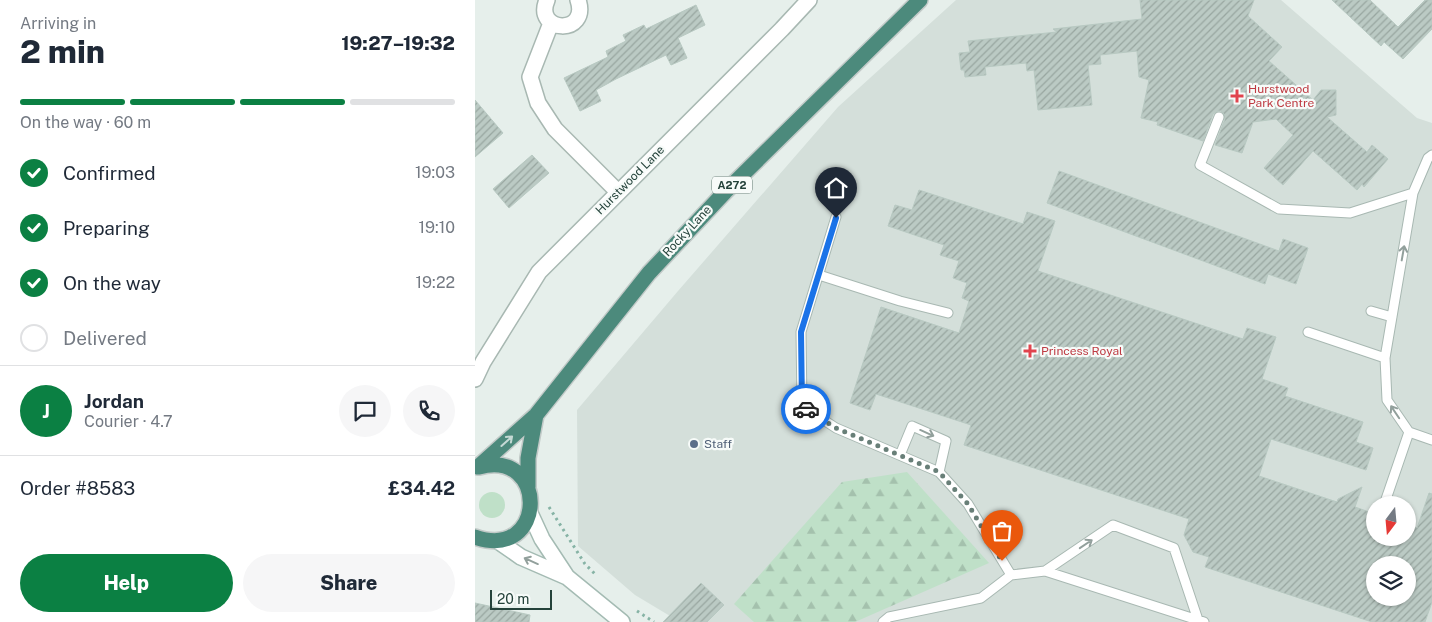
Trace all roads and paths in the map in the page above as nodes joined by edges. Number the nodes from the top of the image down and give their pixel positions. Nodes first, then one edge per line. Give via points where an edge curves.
1 (547, 0) edge
2 (578, 0) edge
3 (809, 0) edge
4 (920, 0) edge
5 (551, 23) junction
6 (1219, 117) dead end
7 (1432, 155) edge
8 (618, 192) junction
9 (1413, 193) junction
10 (836, 218) dead end
11 (819, 275) junction
12 (1371, 311) dead end
13 (948, 313) dead end
14 (1392, 316) junction
15 (1308, 332) dead end
16 (1385, 358) junction
17 (479, 361) edge
18 (475, 379) edge
19 (536, 415) junction
20 (1409, 432) junction
21 (1432, 440) edge
22 (900, 455) junction
23 (477, 468) edge
24 (939, 472) junction
25 (528, 487) junction
26 (1387, 496) edge
27 (530, 513) junction
28 (560, 526) dead end
29 (475, 537) edge
30 (498, 541) junction
31 (1045, 571) junction
32 (1011, 575) junction
33 (567, 577) junction
34 (598, 578) dead end
35 (633, 609) dead end
36 (1201, 621) edge
37 (622, 622) edge
38 (654, 622) edge
39 (883, 622) edge

1 - 5 street via 545,14
2 - 5 street via 580,12 574,22 563,27
3 - 8 street, Hurstwood Lane
4 - 19 highway, Rocky Lane / A272 via 725,192 649,273
5 - 8 street via 530,77 538,103 555,130
6 - 9 lane via 1200,165 1279,209 1350,213
7 - 9 lane
8 - 17 street, Hurstwood Lane via 539,272
14 -> 9 lane
10 - 11 lane
11 - 13 lane
11 - 22 lane via 801,332 802,406 836,428
12 - 14 lane
14 - 16 lane
15 - 16 lane
20 -> 16 lane via 1387,400
17 - 18 street, Hurstwood Lane
23 -> 19 highway, Rocky Lane / A272
19 - 25 highway, Rocky Lane / A272 via 528,458
20 - 21 lane
20 - 26 lane
22 - 24 lane
22 -> 24 lane via 912,426 947,441
23 - 25 highway via 504,466 518,474
24 - 32 lane via 968,504
25 - 27 highway, Rocky Lane
27 - 30 highway via 519,531
27 - 33 street via 542,539
28 - 34 path
29 - 30 highway
33 -> 30 street via 521,557
31 - 32 lane
31 - 36 lane
31 -> 36 lane via 1113,525 1174,548
32 - 39 lane via 981,598 889,617
33 - 37 street
35 - 38 path

